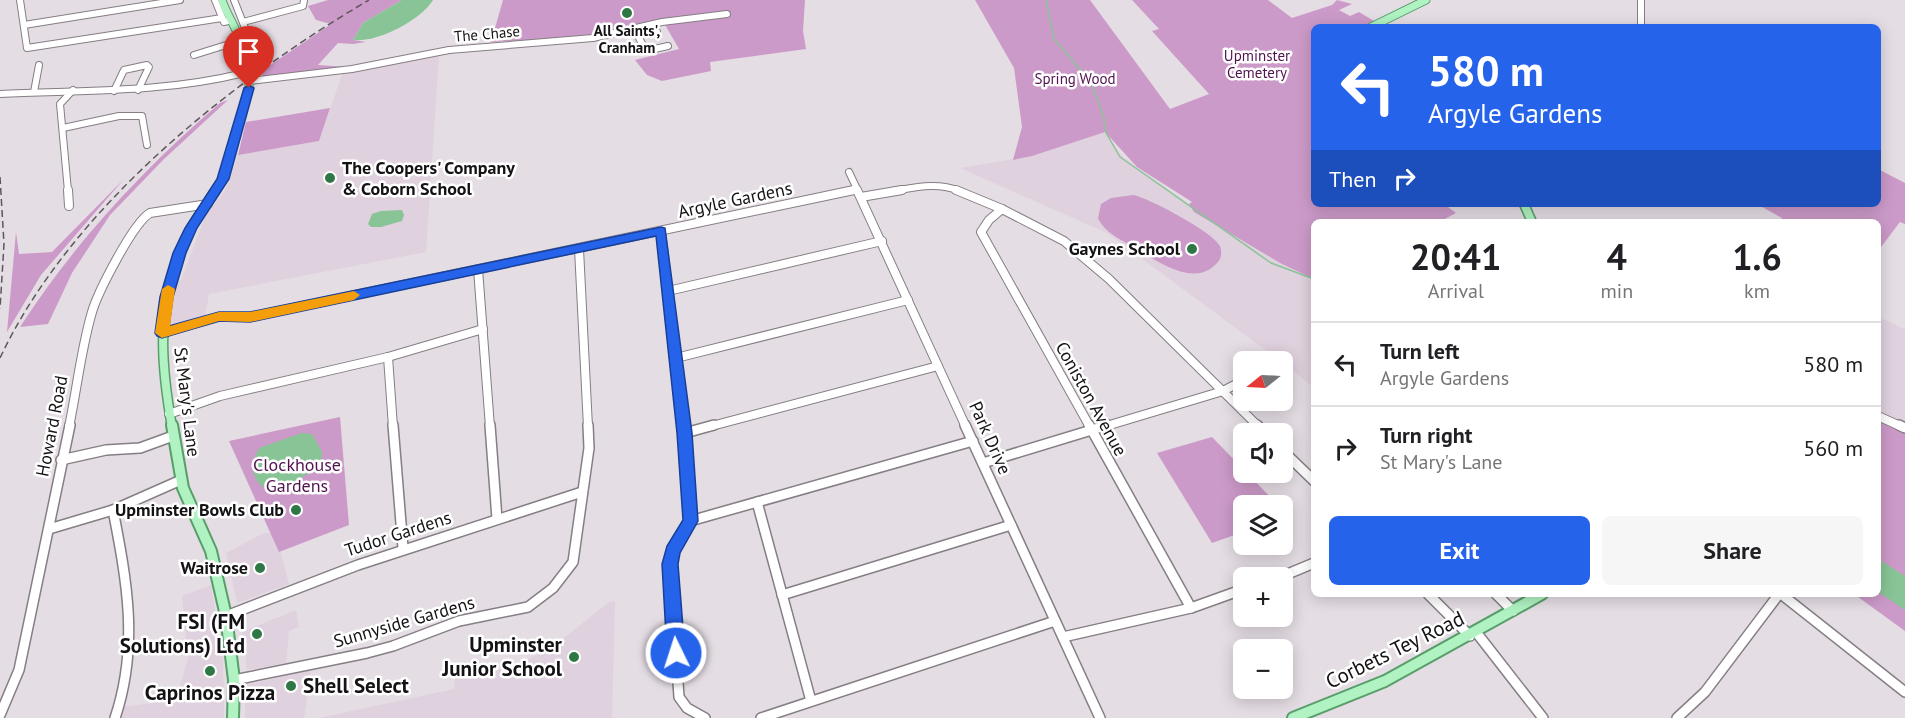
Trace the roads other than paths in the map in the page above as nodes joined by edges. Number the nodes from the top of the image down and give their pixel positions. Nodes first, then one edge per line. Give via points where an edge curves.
1 (22, 0) edge
2 (180, 0) edge
3 (215, 0) edge
4 (222, 0) edge
5 (234, 0) edge
6 (1426, 0) edge
7 (1641, 0) edge
8 (304, 2) edge
9 (726, 14) dead end
10 (225, 20) junction
11 (243, 22) junction
12 (1377, 24) edge
13 (1641, 24) edge
14 (24, 25) junction
15 (642, 30) junction
16 (657, 32) dead end
17 (229, 37) dead end
18 (236, 40) junction
19 (668, 46) dead end
20 (194, 55) dead end
21 (39, 65) dead end
22 (247, 77) junction
23 (73, 90) junction
24 (138, 90) junction
25 (58, 91) junction
26 (114, 91) junction
27 (34, 92) junction
28 (3, 94) edge
29 (60, 104) junction
30 (63, 129) junction
31 (147, 145) dead end
32 (849, 172) dead end
33 (859, 193) junction
34 (208, 204) junction
35 (69, 206) dead end
36 (1002, 209) junction
37 (661, 231) junction
38 (882, 241) junction
39 (579, 249) junction
40 (478, 269) junction
41 (668, 291) junction
42 (908, 300) junction
43 (483, 329) junction
44 (162, 333) junction
45 (388, 357) junction
46 (676, 358) junction
47 (938, 366) junction
48 (1233, 385) edge
49 (1223, 390) junction
50 (169, 414) junction
51 (1881, 417) edge
52 (1255, 423) edge
53 (1905, 428) edge
54 (1090, 430) junction
55 (685, 433) junction
56 (173, 436) junction
57 (973, 441) junction
58 (61, 460) junction
59 (1293, 461) edge
60 (983, 463) junction
61 (1311, 478) edge
62 (182, 480) junction
63 (582, 492) junction
64 (757, 502) junction
65 (113, 510) junction
66 (497, 519) junction
67 (690, 521) junction
68 (1011, 525) junction
69 (49, 529) junction
70 (403, 548) junction
71 (1311, 564) edge
72 (1293, 572) edge
73 (1233, 594) edge
74 (782, 595) junction
75 (1431, 597) edge
76 (1499, 597) edge
77 (1537, 597) edge
78 (1778, 597) edge
79 (1784, 597) edge
80 (1191, 608) junction
81 (1512, 611) junction
82 (226, 616) junction
83 (1055, 621) junction
84 (1473, 634) junction
85 (1063, 637) junction
86 (234, 681) junction
87 (1905, 692) edge
88 (811, 701) junction
89 (0, 715) edge
90 (115, 718) edge
91 (232, 718) edge
92 (705, 718) edge
93 (761, 718) edge
94 (1100, 718) edge
95 (1293, 718) edge
96 (1543, 718) edge
97 (1677, 718) edge

1 - 14 street
2 - 14 street
3 - 10 street
4 - 10 main road, St Mary's Lane
5 - 11 street
6 - 12 main road
7 - 13 street
8 - 11 street
9 - 15 street, The Chase via 662,22
10 - 14 street via 27,48
10 - 18 main road, St Mary's Lane
11 - 18 street via 247,33
15 - 16 street
15 - 19 street via 639,38 646,51
15 - 22 street, The Chase via 576,40 492,44 352,69
17 - 18 street
18 - 20 street
18 - 22 main road, St Mary's Lane via 247,59
21 - 27 street
22 - 24 street, The Chase
22 - 34 main road, St Mary's Lane via 229,163
23 - 25 street, The Chase
23 - 26 street, The Chase
23 - 29 street
24 - 26 street, The Chase
24 - 26 street via 147,65 124,70
25 - 27 street, The Chase
25 - 29 street
27 - 28 street, The Chase
29 - 30 street
30 - 31 street via 119,116 141,116
30 - 35 street
32 - 33 street, Park Drive
33 - 36 street, Argyle Gardens via 945,185
33 - 37 street, Argyle Gardens
33 - 38 street, Park Drive
34 - 44 main road, St Mary's Lane via 179,253 166,297
34 - 58 street, Howard Road via 146,214 127,240 92,311
36 - 49 street, Argyle Gardens via 1064,241 1109,279
36 - 54 street, Coniston Avenue via 981,232
37 - 39 street, Argyle Gardens
37 - 41 street
38 - 41 street
38 - 42 street, Park Drive
39 - 40 street, Argyle Gardens
39 - 63 street, Sunnyside Gardens via 589,448
40 - 43 street
40 - 44 street, Argyle Gardens via 250,317 219,317
41 - 46 street
42 - 46 street
42 - 47 street, Park Drive
43 - 45 street
43 - 66 street
44 - 50 main road, St Mary's Lane
45 - 50 street via 220,396
45 - 70 street
46 - 55 street
47 - 55 street
47 - 57 street, Park Drive
48 - 49 street
49 - 52 street, Argyle Gardens
49 - 54 street
50 - 56 main road, St Mary's Lane
51 - 53 street
54 - 60 street
54 - 80 street, Coniston Avenue
55 - 67 street
56 - 58 street via 140,448 106,450
56 - 62 main road, St Mary's Lane
57 - 60 street, Park Drive
57 - 64 street
58 - 69 street, Howard Road
59 - 61 street
60 - 68 street, Park Drive
62 - 65 street
62 - 82 main road, St Mary's Lane via 187,502 211,551
63 - 66 street, Tudor Gardens
63 - 86 street, Sunnyside Gardens via 573,562 553,588 528,607 459,621 367,653
64 - 67 street
64 - 74 street
65 - 69 street
65 - 90 street via 123,561 130,659
66 - 70 street, Tudor Gardens
67 - 92 street via 672,551 670,564 679,697 687,708
68 - 74 street
68 - 83 street, Park Drive
69 - 89 street, Howard Road via 19,670
70 - 82 street, Tudor Gardens
71 - 72 street
73 - 80 street
74 - 88 street
75 - 84 street
76 - 81 street
77 - 81 main road, Corbets Tey Road
78 - 97 street via 1705,692
79 - 87 street
80 - 85 street
81 - 84 main road, Corbets Tey Road
82 - 86 main road, St Mary's Lane
83 - 85 street, Park Drive
83 - 88 street
84 - 95 main road, Corbets Tey Road via 1385,681
84 - 96 street
85 - 94 street, Park Drive
86 - 91 main road, St Mary's Lane
88 - 93 street

